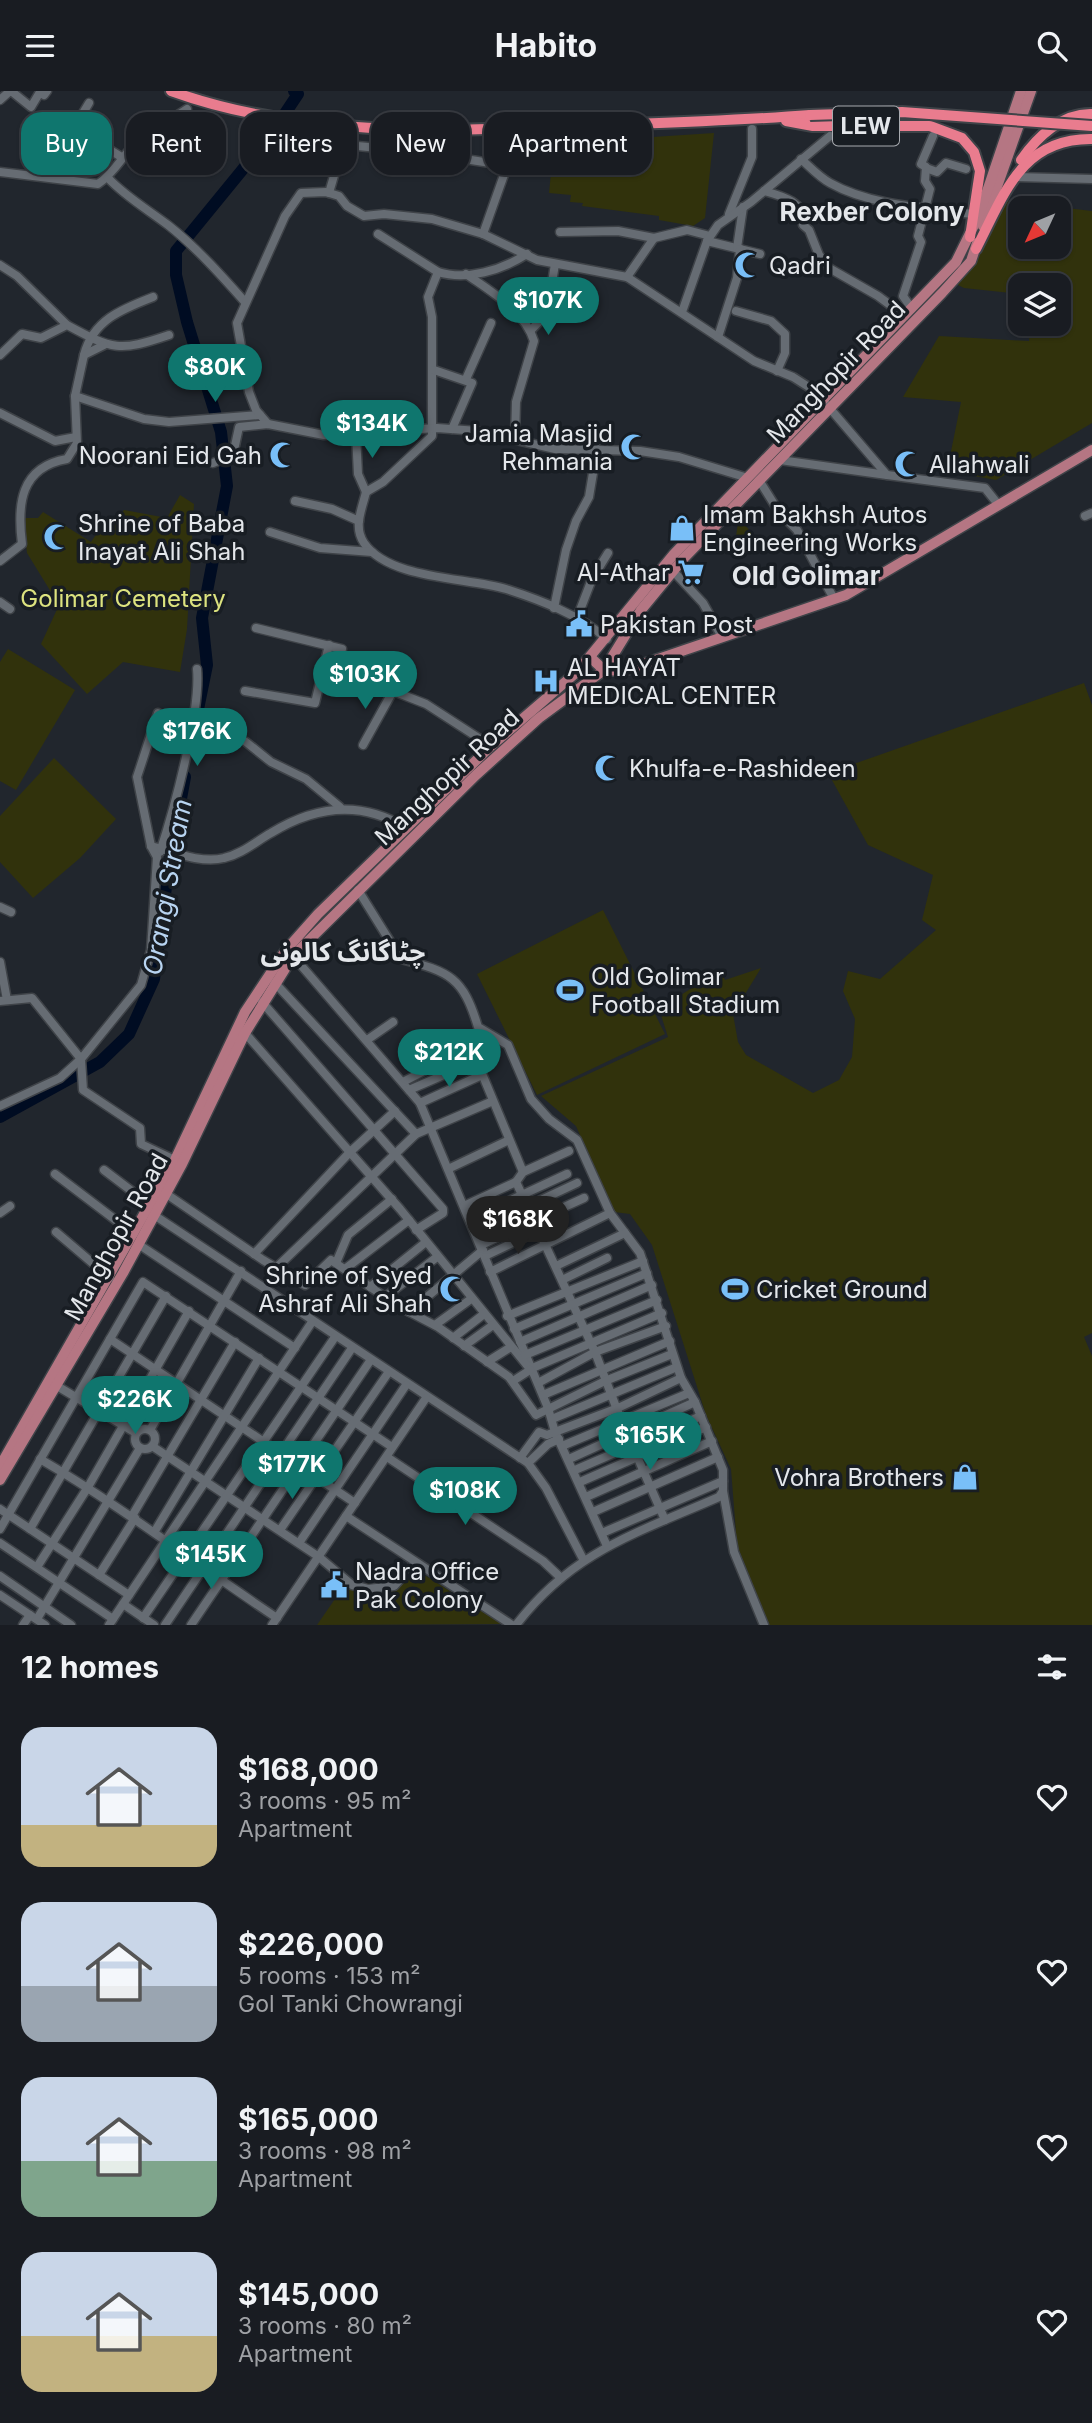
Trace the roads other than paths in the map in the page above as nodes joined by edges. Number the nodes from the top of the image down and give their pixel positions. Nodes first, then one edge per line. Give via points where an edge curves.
1 (10, 91) edge
2 (47, 91) edge
3 (171, 91) edge
4 (1021, 91) edge
5 (1031, 91) edge
6 (0, 100) edge
7 (89, 103) dead end
8 (187, 109) dead end
9 (1018, 112) junction
10 (1088, 114) edge
11 (769, 118) junction
12 (1092, 126) edge
13 (752, 129) dead end
14 (830, 136) dead end
15 (933, 136) dead end
16 (1092, 139) edge
17 (123, 158) junction
18 (801, 159) junction
19 (926, 168) junction
20 (966, 169) dead end
21 (0, 171) edge
22 (1014, 177) junction
23 (108, 178) junction
24 (1092, 179) edge
25 (765, 191) junction
26 (329, 193) junction
27 (743, 207) junction
28 (926, 208) junction
29 (996, 211) junction
30 (729, 214) junction
31 (973, 214) junction
32 (560, 232) dead end
33 (378, 234) dead end
34 (483, 234) junction
35 (970, 237) junction
36 (654, 238) junction
37 (708, 238) junction
38 (739, 249) junction
39 (975, 249) junction
40 (527, 254) junction
41 (760, 254) dead end
42 (555, 264) junction
43 (0, 265) edge
44 (438, 272) junction
45 (466, 274) junction
46 (627, 277) junction
47 (153, 297) dead end
48 (245, 302) junction
49 (736, 311) dead end
50 (682, 312) junction
51 (908, 312) junction
52 (491, 323) dead end
53 (67, 325) junction
54 (530, 331) junction
55 (169, 335) dead end
56 (89, 337) junction
57 (718, 337) junction
58 (104, 345) junction
59 (0, 355) edge
60 (84, 355) junction
61 (433, 370) junction
62 (777, 371) junction
63 (466, 379) junction
64 (75, 395) junction
65 (827, 403) junction
66 (0, 413) edge
67 (260, 415) junction
68 (268, 424) junction
69 (434, 429) junction
70 (452, 429) junction
71 (356, 434) junction
72 (76, 436) junction
73 (514, 439) junction
74 (597, 449) junction
75 (1092, 450) edge
76 (780, 460) junction
77 (213, 463) dead end
78 (887, 475) junction
79 (748, 478) junction
80 (759, 480) junction
81 (366, 492) junction
82 (295, 501) dead end
83 (997, 503) junction
84 (359, 521) junction
85 (270, 532) dead end
86 (375, 552) junction
87 (608, 553) dead end
88 (0, 561) edge
89 (674, 571) junction
90 (834, 599) junction
91 (0, 603) edge
92 (554, 608) junction
93 (10, 609) dead end
94 (577, 618) junction
95 (256, 628) dead end
96 (722, 638) junction
97 (607, 639) junction
98 (329, 645) junction
99 (591, 658) junction
100 (324, 664) junction
101 (335, 668) junction
102 (197, 669) dead end
103 (604, 670) junction
104 (245, 691) dead end
105 (393, 691) junction
106 (158, 713) dead end
107 (246, 742) dead end
108 (363, 745) dead end
109 (491, 746) junction
110 (340, 807) junction
111 (406, 828) junction
112 (159, 853) junction
113 (358, 890) junction
114 (0, 907) edge
115 (11, 912) dead end
116 (293, 957) junction
117 (0, 962) edge
118 (274, 982) junction
119 (3, 1000) edge
120 (262, 1002) junction
121 (393, 1021) dead end
122 (245, 1033) junction
123 (485, 1034) junction
124 (367, 1040) junction
125 (475, 1056) junction
126 (81, 1059) junction
127 (482, 1075) junction
128 (403, 1082) junction
129 (410, 1090) junction
130 (493, 1101) junction
131 (420, 1103) junction
132 (0, 1106) edge
133 (394, 1111) junction
134 (374, 1129) junction
135 (431, 1129) junction
136 (416, 1134) junction
137 (509, 1140) junction
138 (569, 1151) dead end
139 (350, 1152) junction
140 (396, 1153) junction
141 (175, 1160) junction
142 (448, 1169) junction
143 (104, 1170) dead end
144 (523, 1172) junction
145 (55, 1174) dead end
146 (567, 1174) dead end
147 (371, 1175) junction
148 (516, 1182) junction
149 (577, 1183) dead end
150 (165, 1193) junction
151 (523, 1195) junction
152 (584, 1198) dead end
153 (392, 1199) junction
154 (10, 1206) dead end
155 (464, 1206) junction
156 (529, 1206) junction
157 (152, 1210) junction
158 (0, 1213) edge
159 (610, 1213) junction
160 (470, 1219) junction
161 (409, 1220) junction
162 (536, 1220) junction
163 (416, 1230) junction
164 (540, 1230) junction
165 (475, 1231) junction
166 (56, 1232) dead end
167 (625, 1233) junction
168 (136, 1239) junction
169 (426, 1242) junction
170 (547, 1245) junction
171 (483, 1250) junction
172 (254, 1254) junction
173 (437, 1257) junction
174 (607, 1258) dead end
175 (643, 1261) junction
176 (336, 1263) junction
177 (556, 1266) junction
178 (276, 1268) junction
179 (345, 1269) junction
180 (241, 1271) junction
181 (490, 1272) junction
182 (648, 1273) junction
183 (452, 1275) junction
184 (110, 1277) junction
185 (562, 1280) junction
186 (652, 1285) junction
187 (370, 1287) junction
188 (567, 1292) junction
189 (166, 1296) junction
190 (385, 1297) junction
191 (471, 1299) junction
192 (657, 1300) junction
193 (224, 1301) junction
194 (572, 1304) junction
195 (188, 1311) junction
196 (409, 1312) junction
197 (662, 1313) junction
198 (484, 1314) junction
199 (507, 1317) junction
200 (578, 1317) junction
201 (312, 1322) junction
202 (210, 1325) junction
203 (435, 1325) junction
204 (493, 1325) junction
205 (666, 1326) junction
206 (514, 1329) junction
207 (586, 1331) junction
208 (335, 1337) junction
209 (453, 1338) junction
210 (110, 1339) junction
211 (670, 1341) junction
212 (235, 1342) junction
213 (516, 1345) junction
214 (464, 1346) junction
215 (295, 1348) junction
216 (352, 1348) junction
217 (594, 1348) junction
218 (133, 1354) junction
219 (672, 1354) junction
220 (525, 1355) junction
221 (259, 1358) junction
222 (370, 1361) junction
223 (487, 1362) junction
224 (677, 1367) junction
225 (156, 1369) junction
226 (530, 1369) junction
227 (603, 1369) junction
228 (279, 1371) junction
229 (388, 1373) junction
230 (681, 1378) junction
231 (177, 1381) junction
232 (513, 1381) junction
233 (605, 1381) junction
234 (538, 1383) junction
235 (53, 1384) junction
236 (406, 1385) junction
237 (301, 1387) junction
238 (689, 1393) junction
239 (611, 1394) junction
240 (543, 1395) junction
241 (75, 1397) junction
242 (318, 1398) junction
243 (426, 1398) junction
244 (201, 1400) junction
245 (695, 1402) junction
246 (548, 1408) junction
247 (618, 1408) junction
248 (337, 1410) junction
249 (100, 1412) junction
250 (224, 1416) junction
251 (701, 1416) junction
252 (552, 1419) junction
253 (621, 1420) junction
254 (354, 1422) junction
255 (124, 1426) junction
256 (241, 1427) junction
257 (706, 1427) junction
258 (150, 1430) junction
259 (136, 1433) junction
260 (627, 1434) junction
261 (373, 1435) junction
262 (559, 1439) junction
263 (263, 1441) junction
264 (712, 1441) junction
265 (633, 1445) junction
266 (152, 1446) junction
267 (392, 1447) junction
268 (140, 1448) junction
269 (281, 1453) junction
270 (167, 1455) junction
271 (387, 1457) junction
272 (718, 1457) junction
273 (520, 1458) junction
274 (40, 1459) junction
275 (569, 1459) junction
276 (638, 1459) junction
277 (528, 1463) junction
278 (299, 1465) junction
279 (0, 1466) edge
280 (191, 1470) junction
281 (575, 1470) junction
282 (644, 1471) junction
283 (64, 1472) junction
284 (317, 1477) junction
285 (206, 1479) junction
286 (0, 1480) edge
287 (723, 1481) junction
288 (580, 1482) junction
289 (88, 1487) junction
290 (651, 1487) junction
291 (336, 1490) junction
292 (723, 1491) junction
293 (227, 1494) junction
294 (586, 1497) junction
295 (107, 1500) junction
296 (355, 1503) junction
297 (245, 1506) junction
298 (0, 1509) edge
299 (660, 1509) junction
300 (593, 1512) junction
301 (9, 1515) junction
302 (346, 1516) junction
303 (134, 1517) junction
304 (262, 1518) junction
305 (665, 1520) junction
306 (0, 1529) edge
307 (30, 1529) junction
308 (280, 1530) junction
309 (155, 1531) junction
310 (602, 1533) junction
311 (166, 1538) junction
312 (0, 1543) edge
313 (52, 1543) junction
314 (299, 1543) junction
315 (607, 1546) junction
316 (185, 1557) junction
317 (319, 1557) junction
318 (73, 1558) junction
319 (583, 1559) junction
320 (415, 1563) junction
321 (37, 1567) junction
322 (203, 1569) junction
323 (99, 1575) junction
324 (0, 1576) edge
325 (560, 1577) junction
326 (221, 1580) junction
327 (59, 1583) junction
328 (0, 1595) edge
329 (129, 1595) junction
330 (123, 1604) junction
331 (45, 1607) junction
332 (34, 1617) junction
333 (143, 1618) junction
334 (274, 1621) edge
335 (111, 1622) edge
336 (23, 1625) edge
337 (45, 1625) edge
338 (71, 1625) edge
339 (154, 1625) edge
340 (165, 1625) edge
341 (191, 1625) edge
342 (514, 1625) edge
343 (764, 1625) edge

1 - 2 street via 31,107 40,92 44,95
1 - 6 street
3 - 11 highway, LEW via 210,105 349,126 488,129
4 - 9 main road, Manghopir Road
5 - 9 main road, Manghopir Road
7 - 17 street via 74,128
8 - 17 street via 148,132
9 - 35 main road, Manghopir Road
9 - 39 main road, Manghopir Road
10 - 29 highway via 1063,121 1031,146
11 - 12 highway, LEW, bridge via 902,112
11 - 31 highway, LEW via 813,126 930,126 962,138 974,152 980,171
13 - 30 street via 751,157
14 - 18 street
15 - 19 street via 921,164
16 - 22 highway via 1063,140 1029,159
17 - 23 street
18 - 25 street
18 - 28 street via 845,190
19 - 20 street via 937,172 946,163
19 - 28 street via 930,189
21 - 23 street via 98,184
22 - 24 street
22 - 29 highway
23 - 48 street via 126,198 197,251
25 - 27 street
25 - 51 street via 801,208 803,225 829,268
26 - 34 street via 364,216 416,216
26 - 34 street via 342,148 347,145 503,165 506,172
26 - 48 street via 306,192 296,200
27 - 30 street
27 - 38 street
28 - 31 street
28 - 51 street via 904,296
29 - 39 highway
30 - 37 street
31 - 35 highway
32 - 36 street via 618,231
33 - 44 street
34 - 40 street
35 - 51 main road, Manghopir Road via 956,262
36 - 37 street via 687,230
36 - 46 street
37 - 38 street
37 - 50 street
38 - 41 street
38 - 57 street via 737,278
39 - 65 main road, Manghopir Road via 964,269
40 - 42 street
40 - 45 street via 501,269
42 - 46 street
42 - 54 street via 547,314
43 - 53 street
44 - 45 street
44 - 61 street via 428,297
45 - 54 street via 503,302
46 - 50 street
47 - 56 street via 124,308
48 - 67 street via 237,334 249,392
49 - 62 street via 771,321 785,334 785,353
50 - 57 street
51 - 65 main road, Manghopir Road
52 - 63 street
53 - 56 street
53 - 59 street via 41,338 22,334
54 - 73 street via 534,341 516,402
55 - 58 street via 119,348
56 - 58 street
56 - 60 street
57 - 62 street
58 - 60 street
60 - 64 street
61 - 63 street
61 - 69 street
62 - 65 street via 793,377
63 - 70 street via 472,383
64 - 67 street via 144,419 169,422
64 - 72 street
65 - 76 main road, Manghopir Road
65 - 78 street
65 - 79 main road, Manghopir Road
66 - 72 street via 55,440
67 - 68 street
68 - 71 street via 324,435
68 - 77 street via 239,427 233,455
69 - 70 street
69 - 71 street
69 - 81 street via 383,482
70 - 73 street
71 - 81 street via 358,474
72 - 88 street via 67,459 33,477 24,488 19,514 22,544
73 - 74 street via 555,449
74 - 79 street via 679,457
74 - 92 street via 589,497 566,550
75 - 83 main road
76 - 78 street
76 - 80 main road, Manghopir Road
78 - 83 street via 985,488
79 - 97 main road, Manghopir Road via 646,586
80 - 89 main road, Manghopir Road
80 - 90 street via 797,530
81 - 84 street
82 - 84 street
83 - 90 main road
84 - 86 street via 365,545
85 - 86 street via 320,548
86 - 92 street via 394,566 504,589
87 - 94 street
89 - 96 street via 703,603
89 - 103 main road, Manghopir Road via 641,610
90 - 96 main road
91 - 93 street
92 - 94 street
94 - 97 street
95 - 98 street
96 - 103 main road via 623,671
97 - 99 main road, Manghopir Road
98 - 100 street
98 - 101 street via 342,649
99 - 103 main road
99 - 109 main road, Manghopir Road
100 - 101 street
100 - 104 street via 315,703
101 - 105 street
102 - 112 street via 190,728
103 - 113 main road, Manghopir Road via 539,718
105 - 108 street
105 - 109 street via 426,704
106 - 112 street via 136,777 151,846
107 - 110 street via 271,762 306,779
109 - 111 main road, Manghopir Road
110 - 111 street via 377,813
110 - 112 street via 290,823 225,858 201,860 184,853
111 - 141 main road, Manghopir Road via 318,914 267,975
112 - 126 street via 146,978
113 - 116 main road, Manghopir Road
113 - 123 street via 401,958 443,970 460,983
114 - 115 street
116 - 118 main road, Manghopir Road
116 - 124 street
117 - 119 street
118 - 120 main road, Manghopir Road
118 - 133 street
119 - 126 street via 32,998
120 - 122 main road, Manghopir Road
120 - 134 street
121 - 124 street
122 - 139 street
122 - 150 main road, Manghopir Road
123 - 125 street
123 - 159 street via 508,1045 531,1098 577,1140
124 - 128 street
125 - 127 street
125 - 128 street via 460,1052
125 - 129 street
126 - 132 street via 60,1078
126 - 141 street via 83,1090 140,1128 141,1144
127 - 130 street
127 - 131 street
128 - 129 street
129 - 131 street
130 - 135 street
130 - 137 street
131 - 135 street
133 - 134 street
133 - 136 street
134 - 139 street
134 - 140 street
135 - 136 street
135 - 142 street
136 - 140 street
137 - 142 street
137 - 144 street
138 - 144 street
139 - 147 street
139 - 172 street
140 - 147 street
140 - 163 street via 444,1210
141 - 157 main road, Manghopir Road
142 - 155 street
143 - 157 street
144 - 148 street
145 - 168 street
146 - 151 street
147 - 153 street
147 - 178 street
148 - 151 street
148 - 155 street
149 - 156 street
150 - 157 main road, Manghopir Road
150 - 172 street
151 - 156 street
151 - 160 street
152 - 162 street
153 - 161 street
153 - 176 street via 348,1235
154 - 158 street
155 - 160 street
156 - 162 street
156 - 165 street
157 - 168 main road, Manghopir Road
157 - 180 street
159 - 167 street
159 - 170 street
160 - 165 street
161 - 163 street
161 - 179 street
162 - 164 street
162 - 171 street
163 - 169 street
164 - 170 street
164 - 171 street
165 - 171 street
166 - 184 street
167 - 175 street
167 - 177 street
168 - 184 main road, Manghopir Road
168 - 193 street
168 - 235 main road, Manghopir Road
169 - 173 street
169 - 187 street
170 - 177 street
170 - 181 street
171 - 181 street
171 - 183 street
172 - 178 street
173 - 183 street
173 - 190 street
174 - 185 street
175 - 182 street
175 - 188 street
176 - 178 street via 331,1260 305,1285
176 - 179 street
177 - 185 street
179 - 187 street
180 - 193 street
180 - 201 street
181 - 199 street
182 - 186 street
182 - 194 street
183 - 191 street
183 - 196 street
184 - 235 main road, Manghopir Road
185 - 188 street
186 - 192 street
186 - 200 street
187 - 190 street
188 - 194 street
188 - 199 street
189 - 195 street
189 - 210 street via 144,1282
189 - 218 street
190 - 196 street
191 - 198 street
191 - 203 street
192 - 197 street
192 - 207 street
193 - 202 street
193 - 215 street
194 - 200 street
194 - 206 street
195 - 202 street
195 - 225 street
196 - 203 street
197 - 205 street
197 - 217 street
198 - 204 street
198 - 209 street
199 - 206 street
200 - 207 street
200 - 213 street
201 - 208 street
201 - 215 street
202 - 212 street
202 - 231 street
203 - 209 street
204 - 213 street
204 - 214 street
205 - 211 street
205 - 217 street
206 - 213 street
207 - 217 street
207 - 220 street
208 - 216 street
208 - 237 street
209 - 214 street
210 - 218 street
210 - 241 street
211 - 219 street
211 - 227 street
212 - 221 street
212 - 244 street
213 - 220 street
213 - 223 street
213 - 226 street
214 - 223 street
215 - 228 street
216 - 222 street
216 - 242 street
217 - 226 street
217 - 227 street
217 - 234 street
218 - 225 street
218 - 249 street
219 - 224 street
219 - 233 street
220 - 226 street
221 - 228 street
221 - 250 street
222 - 229 street
222 - 248 street
223 - 232 street
224 - 230 street
224 - 239 street
225 - 231 street
225 - 255 street
226 - 232 street
226 - 234 street
227 - 233 street
227 - 240 street
228 - 237 street
228 - 256 street
229 - 236 street
229 - 254 street
230 - 238 street
230 - 247 street
231 - 244 street
231 - 258 street
232 - 246 street via 536,1415
233 - 239 street
233 - 246 street
234 - 240 street
235 - 241 street
235 - 279 main road, Manghopir Road
235 - 286 main road, Manghopir Road
236 - 243 street
236 - 261 street
237 - 242 street
237 - 263 street
238 - 245 street
238 - 253 street
239 - 247 street
239 - 252 street
240 - 246 street
241 - 249 street
241 - 274 street
242 - 248 street
242 - 269 street
243 - 267 street
243 - 273 street
244 - 250 street
244 - 270 street
245 - 251 street
245 - 260 street
246 - 252 street
247 - 253 street
247 - 262 street
248 - 254 street
248 - 278 street
249 - 255 street
249 - 283 street
250 - 256 street
250 - 280 street
251 - 257 street
251 - 265 street
252 - 262 street
253 - 260 street
253 - 262 street
254 - 261 street
254 - 284 street
255 - 259 street
255 - 289 street
256 - 263 street
256 - 285 street
257 - 264 street
257 - 276 street
258 - 259 street
258 - 266 street via 155,1437
259 - 268 street
260 - 265 street
260 - 275 street
261 - 267 street
261 - 291 street
262 - 273 street via 537,1433
262 - 275 street
262 - 277 street
263 - 269 street
263 - 293 street
264 - 272 street
264 - 282 street
265 - 276 street
265 - 281 street
266 - 268 street
266 - 270 street
267 - 271 street
268 - 295 street
269 - 278 street
269 - 297 street
270 - 280 street
270 - 303 street
271 - 296 street
271 - 325 street
272 - 287 street
272 - 290 street
273 - 277 street
274 - 283 street
274 - 301 street
275 - 281 street
276 - 282 street
276 - 288 street
277 - 319 street via 546,1487
278 - 284 street
278 - 304 street
280 - 285 street
280 - 309 street
281 - 288 street
282 - 290 street
282 - 294 street
283 - 289 street
283 - 307 street
284 - 291 street
284 - 308 street
285 - 293 street
285 - 311 street
287 - 292 street
287 - 299 street
288 - 294 street
289 - 295 street
289 - 313 street
290 - 299 street
290 - 300 street
291 - 296 street
291 - 314 street
292 - 305 street via 719,1497
292 - 343 street via 734,1552
293 - 297 street
293 - 316 street
294 - 300 street
295 - 303 street
295 - 318 street
296 - 302 street
297 - 304 street
297 - 322 street
298 - 301 street
299 - 305 street
299 - 310 street
300 - 310 street
301 - 306 street
301 - 307 street
302 - 317 street
302 - 320 street
303 - 309 street
303 - 323 street
304 - 308 street
304 - 326 street
305 - 315 street
307 - 313 street
308 - 314 street
309 - 311 street
310 - 315 street
311 - 316 street
311 - 329 street
312 - 321 street
313 - 318 street
313 - 321 street
314 - 317 street
315 - 319 street
316 - 322 street
316 - 333 street
317 - 320 street via 352,1585 368,1589 394,1586
317 - 334 street
318 - 323 street
318 - 327 street
319 - 325 street
320 - 342 street
321 - 327 street
322 - 326 street
322 - 340 street
323 - 329 street
324 - 331 street
325 - 342 street
326 - 334 street
326 - 341 street
327 - 331 street
327 - 335 street
328 - 332 street
329 - 330 street
330 - 333 street
330 - 335 street
331 - 332 street
331 - 338 street
332 - 336 street
332 - 337 street
333 - 339 street

